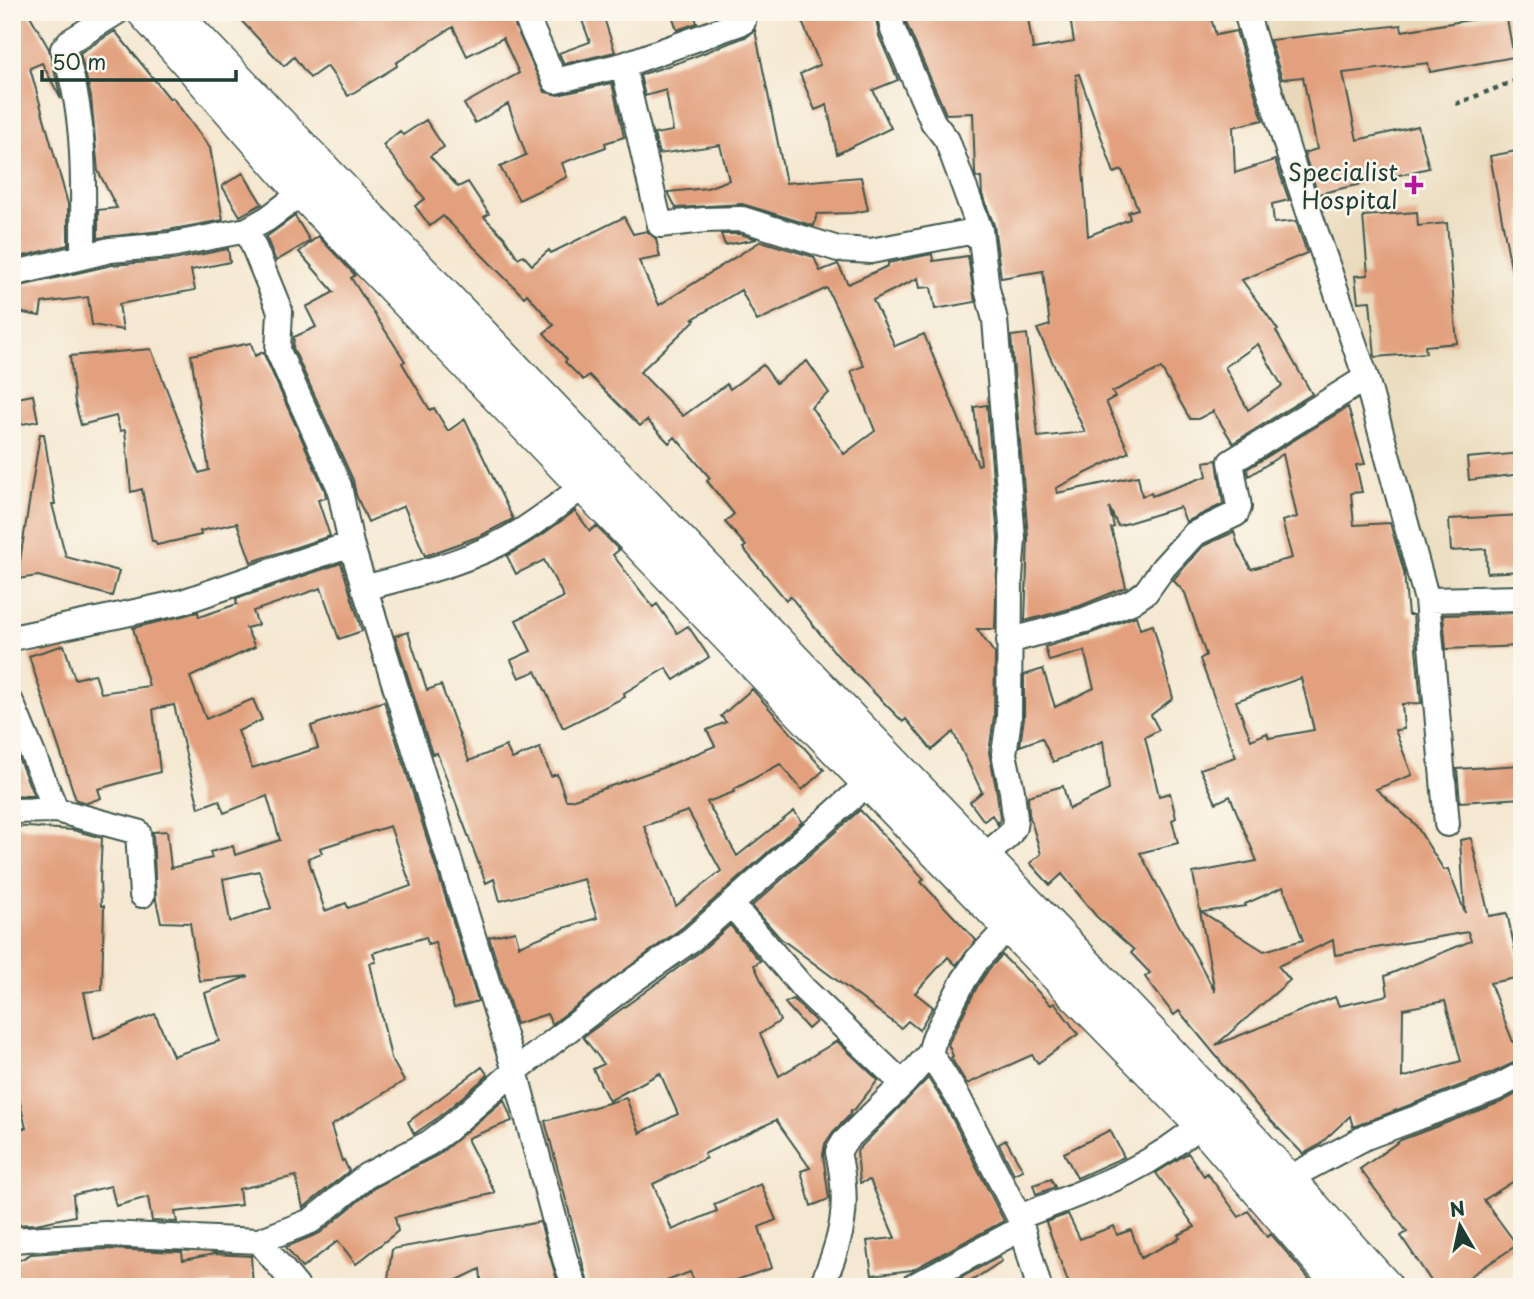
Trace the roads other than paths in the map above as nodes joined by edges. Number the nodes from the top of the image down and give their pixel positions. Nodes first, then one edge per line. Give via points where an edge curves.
1 (117, 12) edge
2 (145, 12) edge
3 (171, 12) edge
4 (524, 12) edge
5 (742, 12) edge
6 (889, 12) edge
7 (1246, 12) edge
8 (623, 65) junction
9 (303, 192) junction
10 (247, 230) junction
11 (981, 230) junction
12 (83, 256) junction
13 (12, 274) edge
14 (1366, 378) junction
15 (585, 485) junction
16 (351, 544) junction
17 (365, 588) junction
18 (1522, 598) edge
19 (1427, 600) junction
20 (12, 638) edge
21 (1009, 640) junction
22 (12, 704) edge
23 (869, 782) junction
24 (56, 810) junction
25 (12, 811) edge
26 (1447, 824) dead end
27 (983, 858) junction
28 (142, 895) dead end
29 (732, 905) junction
30 (1009, 926) junction
31 (930, 1053) junction
32 (515, 1071) junction
33 (1522, 1074) edge
34 (903, 1084) junction
35 (1202, 1123) junction
36 (1287, 1179) junction
37 (1020, 1222) junction
38 (12, 1240) edge
39 (259, 1241) junction
40 (296, 1287) edge
41 (575, 1287) edge
42 (821, 1287) edge
43 (912, 1287) edge
44 (1039, 1287) edge
45 (1343, 1287) edge
46 (1385, 1287) edge

1 - 12 street via 63,49 72,72 83,144
2 - 9 main road
3 - 27 main road
4 - 8 street via 555,81
5 - 8 street via 743,22
6 - 11 street via 933,122 947,140
7 - 14 street
8 - 11 street via 660,225 742,219 838,249 871,251
9 - 10 street
9 - 15 main road
10 - 12 street
10 - 16 street via 280,311 278,351 339,486
11 - 21 street via 995,320 1013,538
12 - 13 street
14 - 19 street
14 - 21 street via 1231,462 1239,507 1236,514 1194,534 1146,592 1131,603 1085,620
15 - 17 street via 521,531 462,559
15 - 23 main road
16 - 17 street
16 - 20 street via 182,602
17 - 32 street
18 - 19 street
19 - 26 street
21 - 27 street via 1004,754 1014,827
22 - 24 street
23 - 29 street
23 - 30 main road
24 - 25 street
24 - 28 street via 138,832
27 - 36 main road
29 - 32 street
29 - 34 street via 804,989
30 - 31 street via 964,980 934,1036
30 - 35 main road
31 - 34 street
31 - 37 street via 959,1098
32 - 39 street via 429,1143 366,1176 311,1221
32 - 41 street
33 - 36 street via 1366,1136
34 - 42 street via 838,1152 845,1204 842,1231
35 - 37 street via 1175,1146 1119,1177
35 - 45 main road
36 - 46 main road
37 - 43 street
37 - 44 street
38 - 39 street via 106,1234
39 - 40 street

